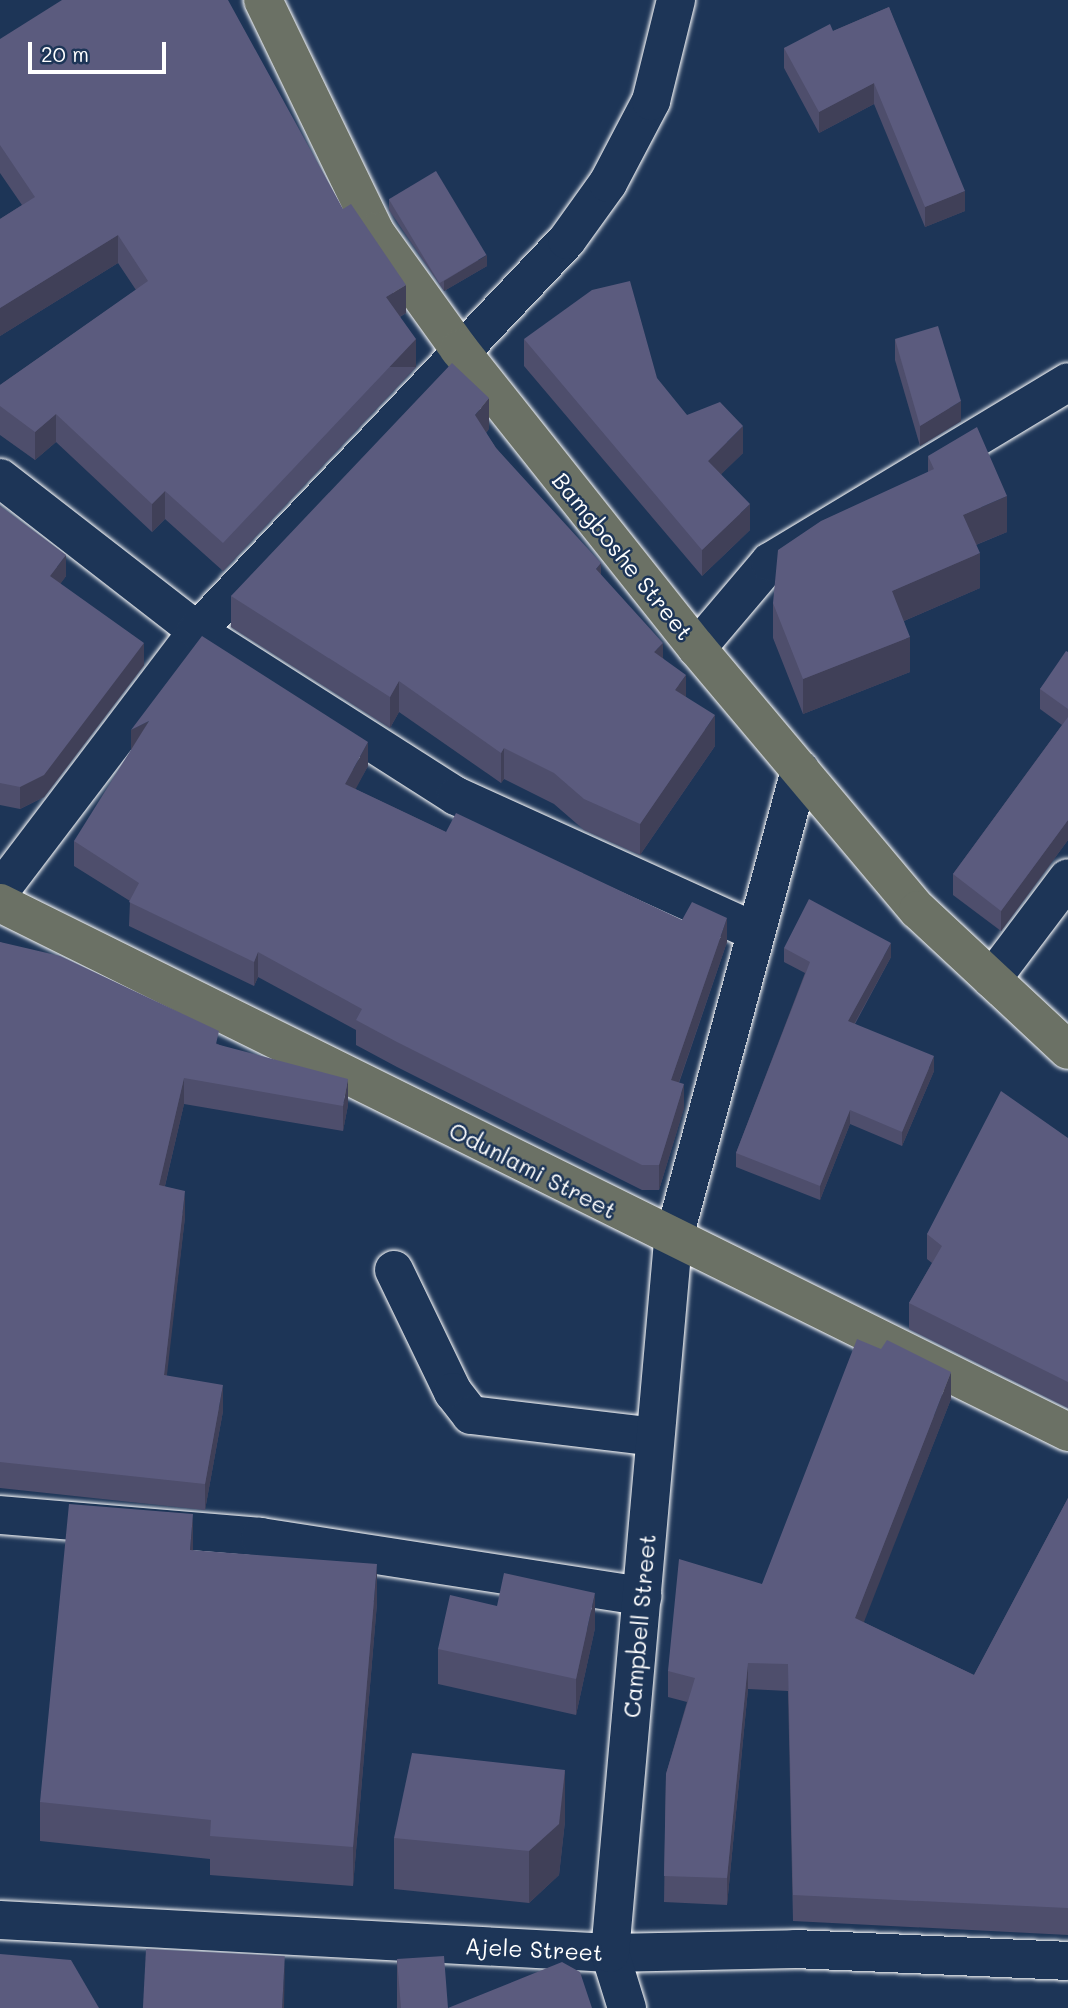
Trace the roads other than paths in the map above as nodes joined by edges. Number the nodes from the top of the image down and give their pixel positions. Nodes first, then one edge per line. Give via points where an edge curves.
1 (263, 0) edge
2 (677, 0) edge
3 (458, 349) junction
4 (1068, 382) edge
5 (0, 478) edge
6 (197, 631) junction
7 (697, 648) junction
8 (800, 770) junction
9 (1068, 878) edge
10 (0, 891) edge
11 (0, 903) edge
12 (752, 930) junction
13 (992, 979) junction
14 (1068, 1050) edge
15 (673, 1241) junction
16 (394, 1270) dead end
17 (1068, 1432) edge
18 (655, 1437) junction
19 (0, 1515) edge
20 (642, 1596) junction
21 (0, 1920) edge
22 (610, 1953) junction
23 (1068, 1961) edge
24 (627, 2008) edge

1 - 3 main road, Bamgboshe Street via 375,232
2 - 3 street via 651,101 608,183 566,240
3 - 6 street
3 - 7 main road, Bamgboshe Street
4 - 7 street via 769,562
5 - 6 street
6 - 10 street
6 - 12 street via 456,796
7 - 8 main road, Bamgboshe Street
8 - 12 street, Campbell Street
8 - 13 main road, Bamgboshe Street via 918,910
9 - 13 street
11 - 15 main road, Odunlami Street
12 - 15 street, Campbell Street
13 - 14 main road, Bamgboshe Street
15 - 17 main road, Odunlami Street
15 - 18 street, Campbell Street
16 - 18 street via 453,1392 471,1415
18 - 20 street, Campbell Street
19 - 20 street via 260,1537
20 - 22 street, Campbell Street
21 - 22 street, Ajele Street
22 - 23 street, Ajele Street via 795,1949
22 - 24 street, Campbell Street

